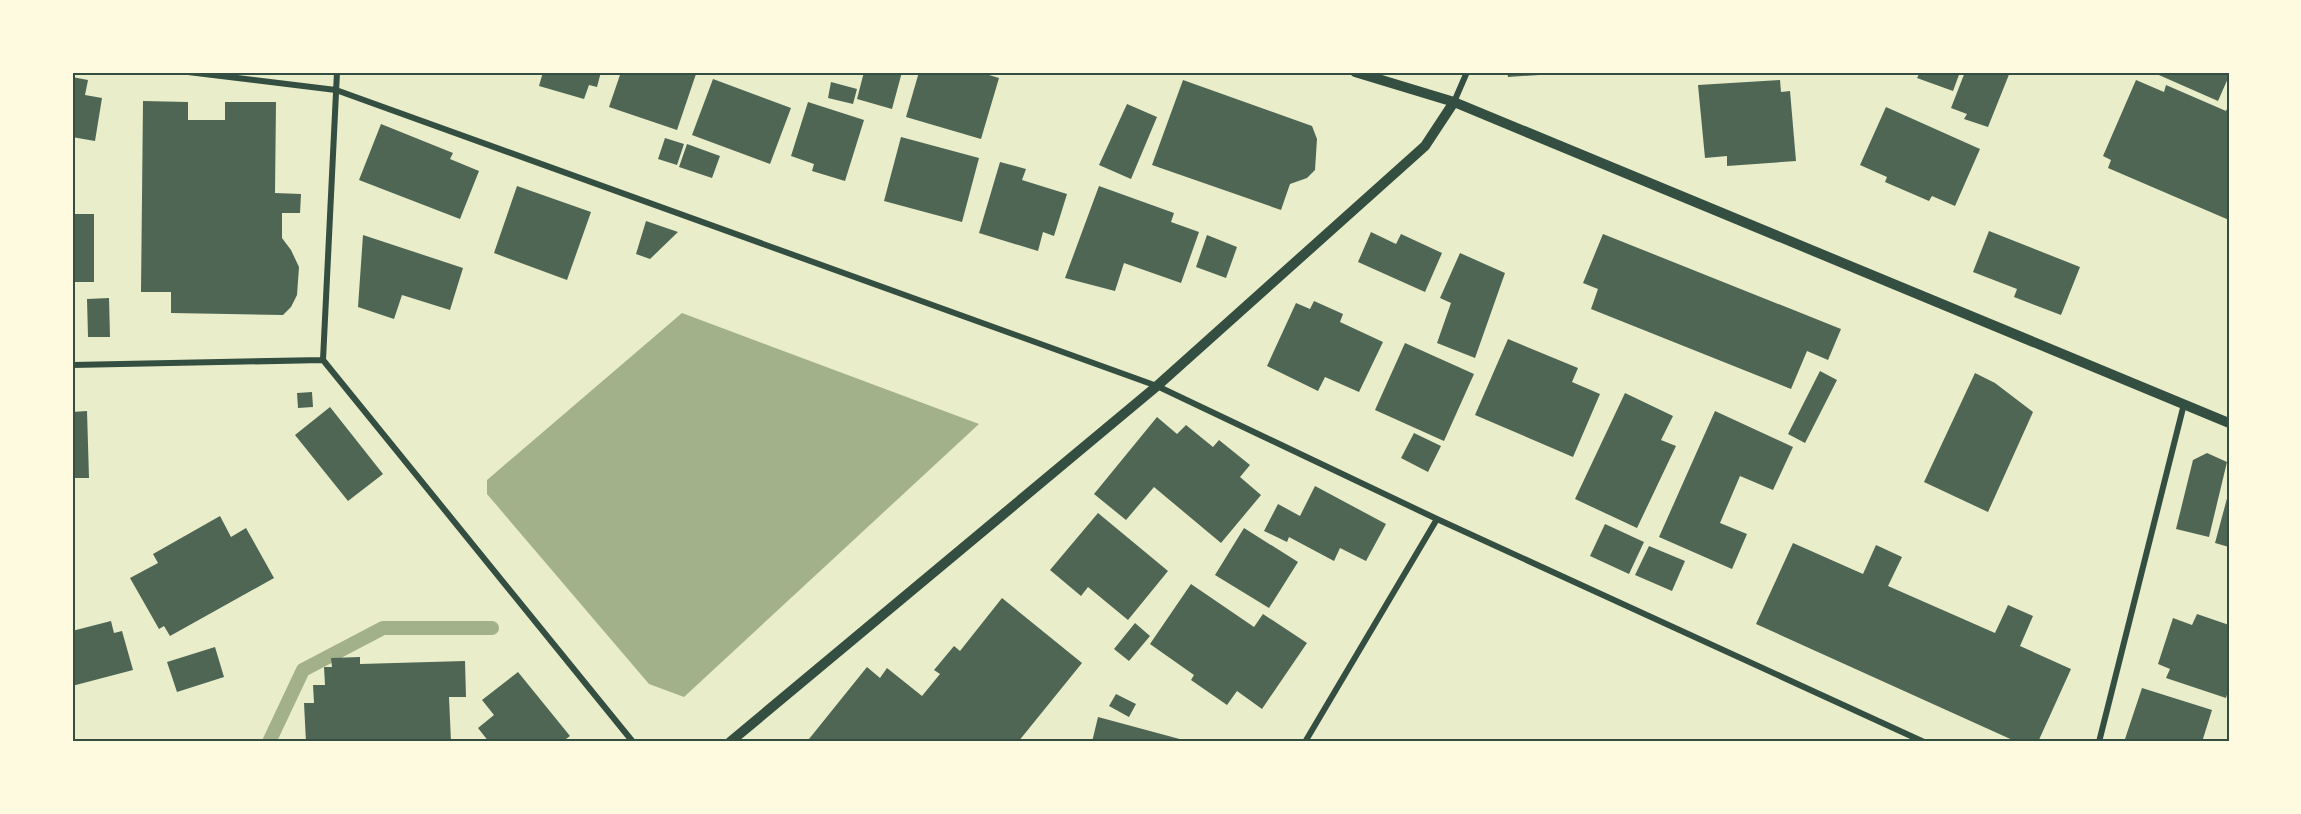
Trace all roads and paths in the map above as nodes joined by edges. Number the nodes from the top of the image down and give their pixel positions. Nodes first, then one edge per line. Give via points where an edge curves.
1 (188, 72) edge
2 (337, 72) edge
3 (1355, 72) edge
4 (1467, 72) edge
5 (336, 90) junction
6 (1454, 102) junction
7 (322, 360) junction
8 (72, 365) edge
9 (1157, 386) junction
10 (2184, 404) junction
11 (2229, 423) edge
12 (1437, 519) junction
13 (633, 742) edge
14 (730, 742) edge
15 (1305, 742) edge
16 (1924, 742) edge
17 (2099, 742) edge

1 - 5 street
2 - 5 street
3 - 6 street
4 - 6 street
5 - 7 street
5 - 9 street
6 - 9 street via 1425,146
6 - 10 street
7 - 8 street
7 - 13 street
9 - 12 street
9 - 14 street
10 - 11 street
10 - 17 street
12 - 15 street
12 - 16 street

